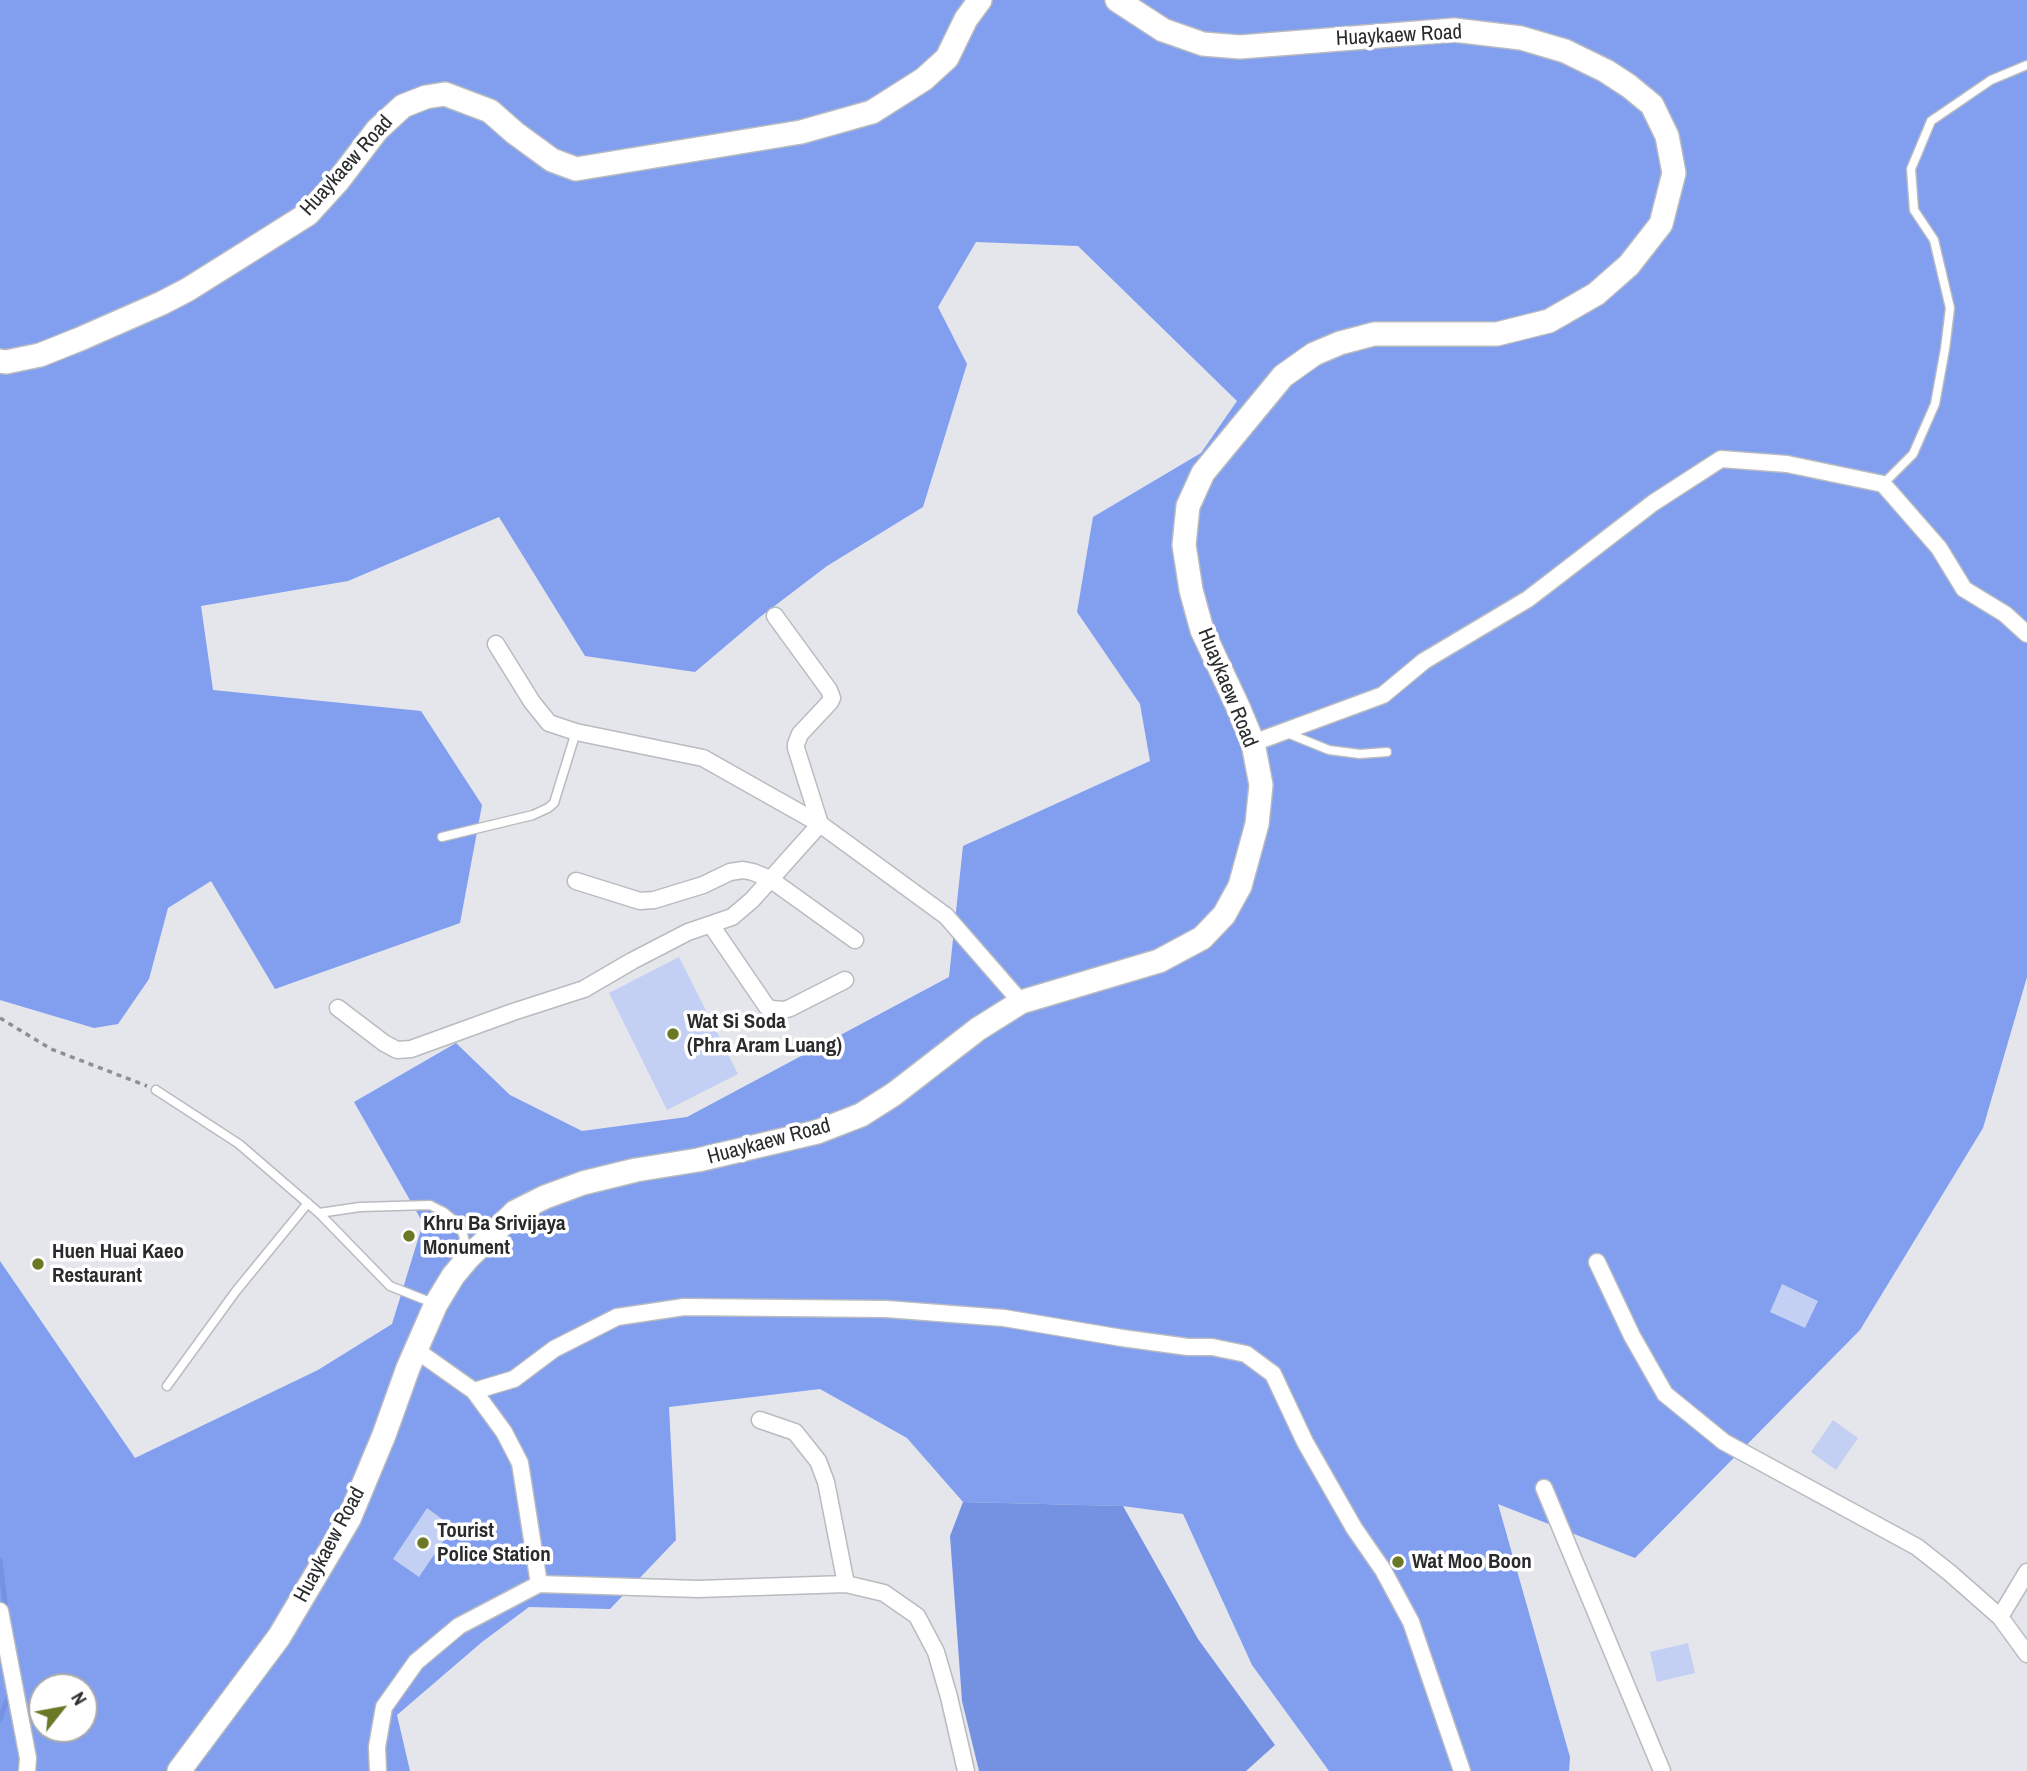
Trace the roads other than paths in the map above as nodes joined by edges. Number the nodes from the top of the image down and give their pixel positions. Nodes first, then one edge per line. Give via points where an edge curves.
1 (980, 0) edge
2 (1117, 0) edge
3 (2027, 65) edge
4 (0, 361) edge
5 (1883, 484) junction
6 (775, 616) dead end
7 (2027, 634) edge
8 (496, 644) dead end
9 (576, 732) junction
10 (1284, 732) junction
11 (1253, 743) junction
12 (1387, 752) dead end
13 (820, 824) junction
14 (442, 837) dead end
15 (770, 879) junction
16 (576, 881) dead end
17 (711, 925) junction
18 (855, 940) dead end
19 (845, 980) dead end
20 (1021, 1002) junction
21 (338, 1008) dead end
22 (156, 1090) road end
23 (308, 1203) junction
24 (319, 1213) junction
25 (468, 1258) junction
26 (1597, 1262) dead end
27 (436, 1304) junction
28 (416, 1349) junction
29 (167, 1386) dead end
30 (474, 1391) junction
31 (760, 1420) dead end
32 (1544, 1488) dead end
33 (2027, 1572) edge
34 (539, 1584) junction
35 (846, 1584) junction
36 (0, 1611) edge
37 (2000, 1617) junction
38 (2027, 1654) edge
39 (7, 1683) edge
40 (27, 1771) edge
41 (179, 1771) edge
42 (378, 1771) edge
43 (965, 1771) edge
44 (1462, 1771) edge
45 (1662, 1771) edge

1 - 4 main road, Huaykaew Road via 965,19 947,58 924,79 873,112 801,132 576,169 552,160 489,111 445,94 426,97 403,106 377,130 308,214 207,278 162,303 50,351
2 - 11 main road, Huaykaew Road via 1163,30 1203,44 1240,47 1454,30 1521,37 1565,51 1618,78 1652,105 1667,136 1674,173 1661,223 1629,265 1596,294 1549,321 1497,334 1374,334 1340,343 1283,376 1203,473 1188,506 1184,545 1191,590 1202,630
3 - 5 lane via 1991,80 1931,121 1911,169 1914,210 1934,240 1950,308 1935,404 1913,454
5 - 7 street via 1939,548 1964,589
5 - 10 street via 1787,464 1721,459 1653,503 1528,599 1424,661 1382,695
6 - 13 street via 832,698 796,744
8 - 9 street via 549,723
9 - 13 street via 703,758
9 - 14 lane via 554,803 548,808
10 - 11 street
10 - 12 lane via 1329,750
11 - 20 main road, Huaykaew Road via 1261,785 1257,824 1240,886 1224,915 1202,939 1159,961
13 - 15 street
13 - 20 street via 946,916
15 - 16 street via 737,870 673,895 640,901
15 - 17 street via 732,918
15 - 18 street
17 - 19 street via 767,1007 790,1007
17 - 21 street via 688,932 584,989 411,1049 397,1050 384,1043
20 - 25 main road, Huaykaew Road via 861,1115 817,1132 636,1170 545,1197 514,1212
22 - 23 lane via 239,1144
23 - 24 lane
23 - 29 lane
24 - 25 lane via 430,1205 456,1222
24 - 27 lane via 390,1286
25 - 27 main road, Huaykaew Road
26 - 37 street via 1665,1394 1724,1442 1917,1547
27 - 28 main road, Huaykaew Road
28 - 30 street
28 - 41 main road, Huaykaew Road via 349,1519 279,1637
30 - 34 street via 505,1432 520,1463
30 - 44 street via 514,1379 554,1349 617,1317 684,1307 886,1309 1004,1318 1246,1354 1273,1374 1305,1442 1411,1622
31 - 35 street via 795,1432 818,1461
32 - 45 street
33 - 37 street
34 - 35 street via 698,1588
34 - 42 street via 459,1626 416,1662 384,1707
35 - 43 street via 884,1592 916,1616 936,1652
36 - 39 street
37 - 38 street
39 - 40 street via 28,1758

